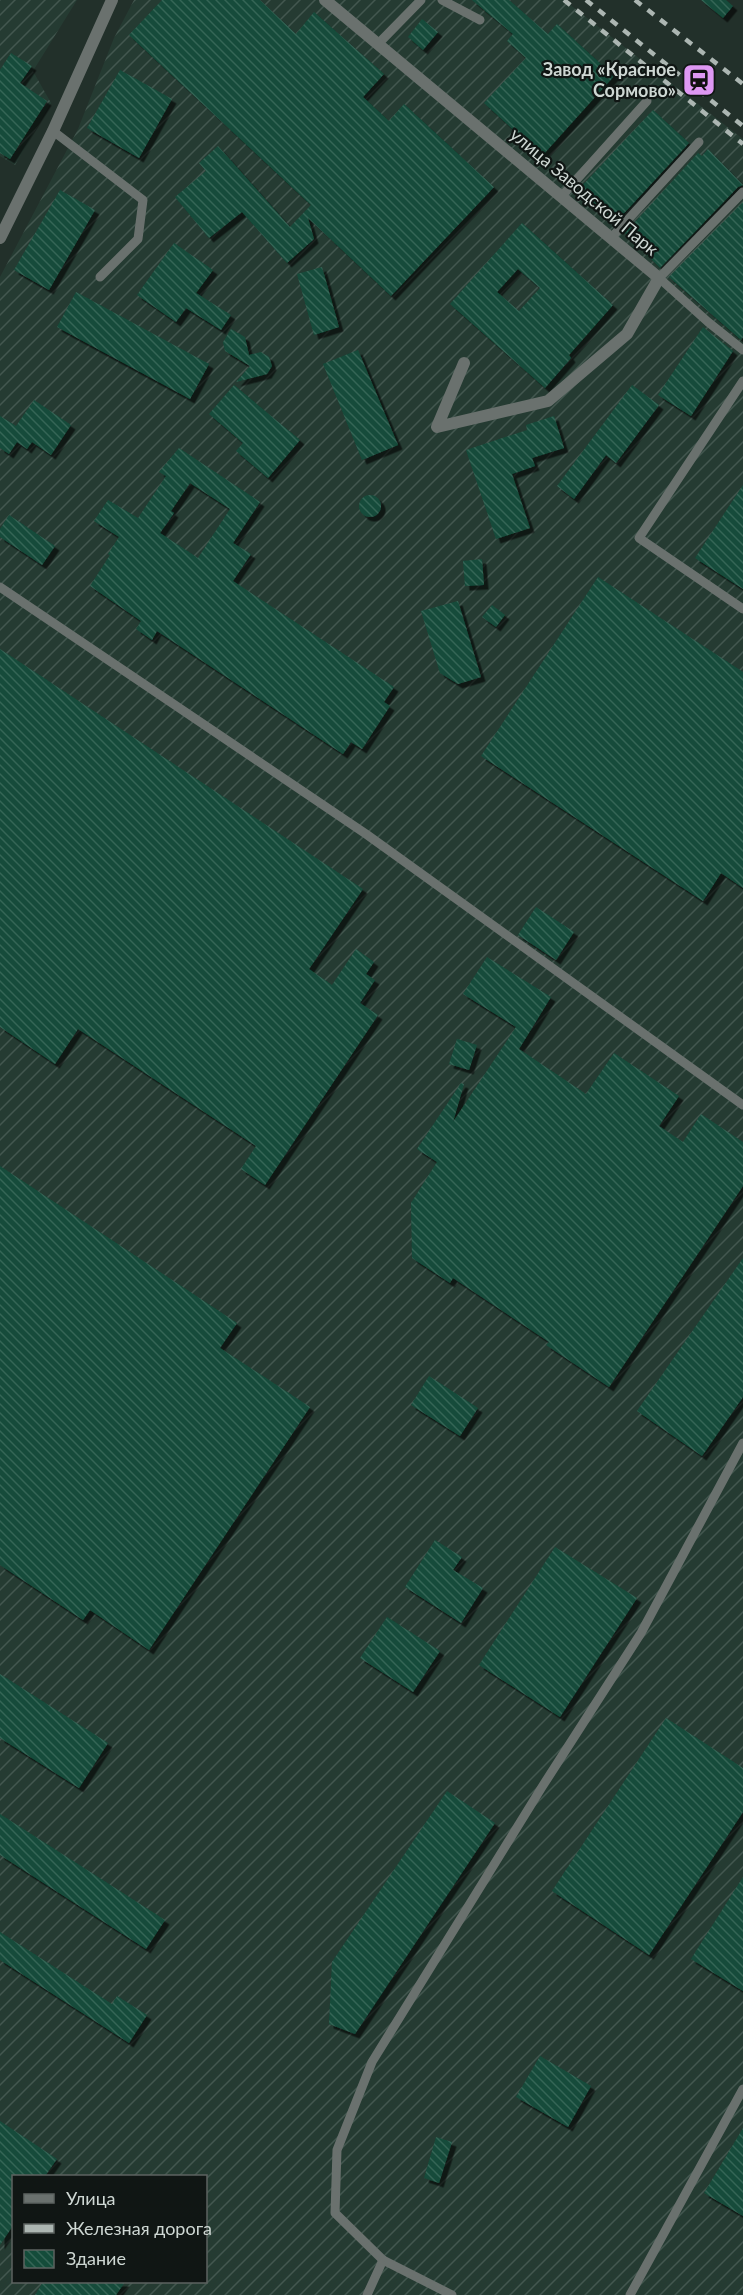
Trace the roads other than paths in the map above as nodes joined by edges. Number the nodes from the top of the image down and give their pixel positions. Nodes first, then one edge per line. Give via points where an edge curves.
1 (111, 0) edge
2 (326, 0) edge
3 (422, 0) edge
4 (442, 0) edge
5 (480, 20) dead end
6 (378, 44) junction
7 (647, 101) dead end
8 (53, 131) junction
9 (699, 142) dead end
10 (743, 192) edge
11 (561, 197) junction
12 (0, 237) edge
13 (611, 238) junction
14 (100, 277) dead end
15 (659, 278) junction
16 (743, 350) edge
17 (464, 363) dead end
18 (743, 381) edge
19 (0, 587) edge
20 (743, 609) edge
21 (743, 1105) edge
22 (743, 1443) edge
23 (743, 2089) edge
24 (383, 2260) junction
25 (367, 2295) edge
26 (452, 2295) edge
27 (630, 2295) edge

1 - 8 street
2 - 6 street, улица Заводской Парк
3 - 6 lane
4 - 5 lane
6 - 11 street, улица Заводской Парк
7 - 11 lane
8 - 12 street
8 - 14 lane via 143,200 138,239
9 - 13 lane
10 - 15 lane
11 - 13 street, улица Заводской Парк
13 - 15 street, улица Заводской Парк
15 - 16 lane
15 - 17 street, улица Заводской Парк via 627,334 548,401 437,427
18 - 20 lane via 639,538
19 - 21 lane via 366,834
22 - 24 lane via 641,1633 372,2062 337,2150 335,2213
23 - 27 lane
24 - 25 lane
24 - 26 lane

